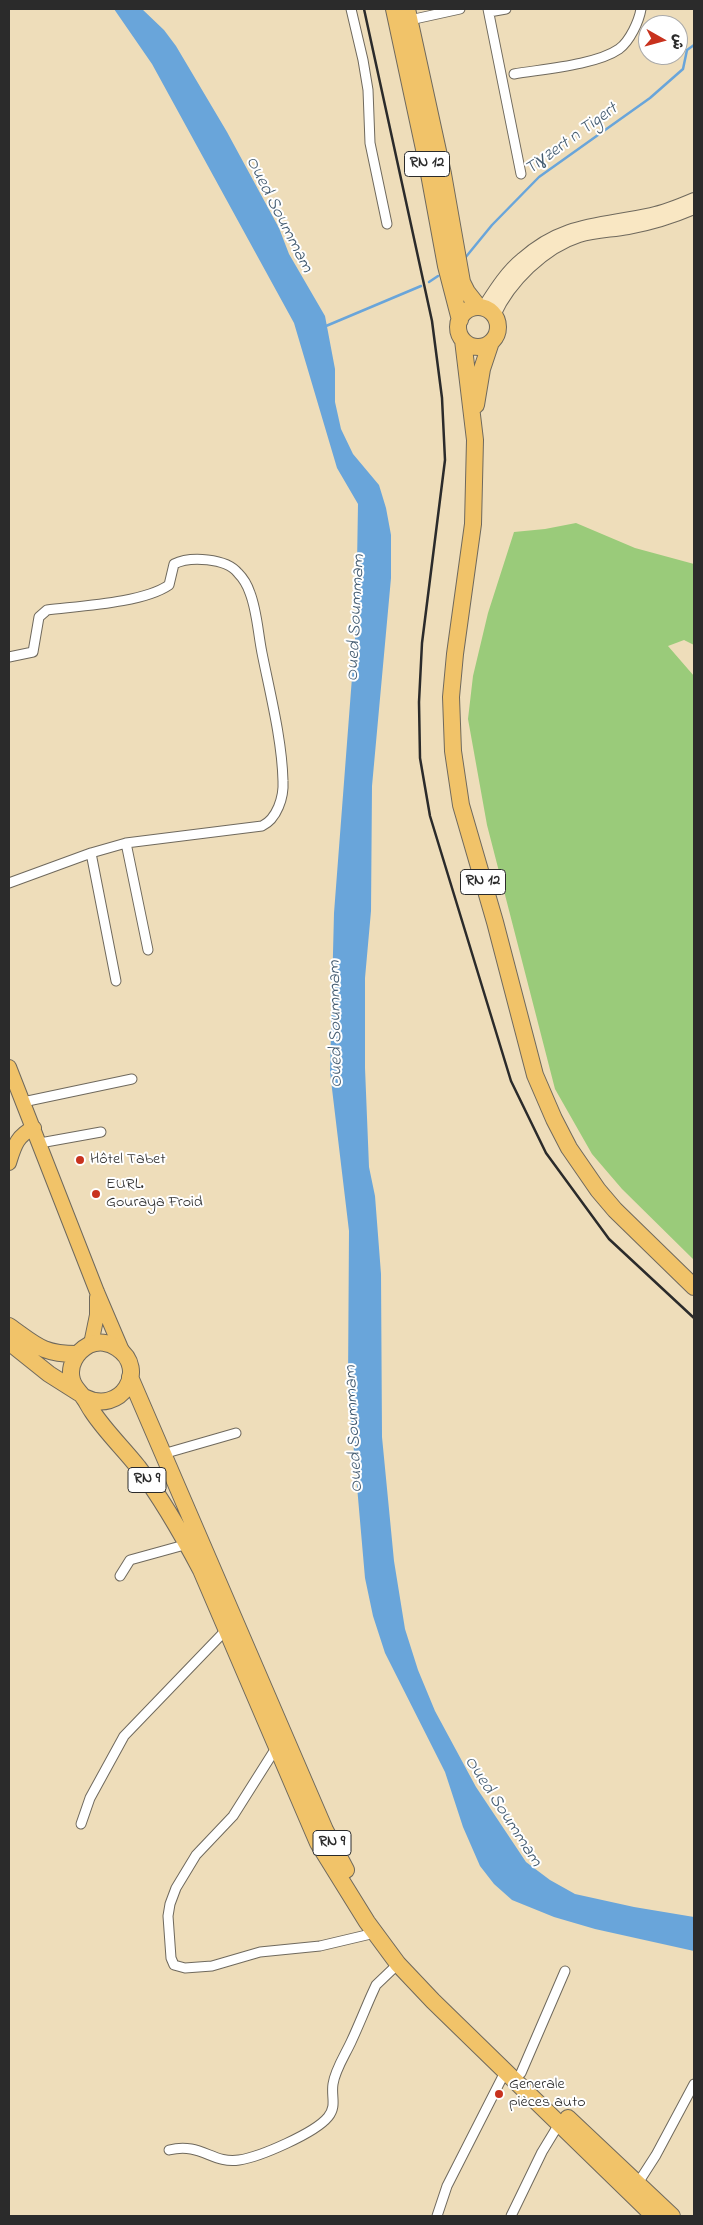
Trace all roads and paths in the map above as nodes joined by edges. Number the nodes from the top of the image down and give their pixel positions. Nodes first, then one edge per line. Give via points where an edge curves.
1 (351, 9) edge
2 (394, 9) edge
3 (460, 9) edge
4 (506, 9) edge
5 (641, 9) edge
6 (488, 11) edge
7 (408, 14) edge
8 (514, 74) dead end
9 (521, 174) dead end
10 (694, 199) edge
11 (694, 208) edge
12 (387, 224) dead end
13 (485, 309) junction
14 (460, 320) junction
15 (463, 340) junction
16 (491, 342) junction
17 (474, 420) junction
18 (9, 657) edge
19 (126, 843) junction
20 (91, 853) junction
21 (9, 884) edge
22 (148, 950) dead end
23 (116, 981) dead end
24 (9, 1067) edge
25 (132, 1079) dead end
26 (24, 1102) junction
27 (34, 1128) junction
28 (101, 1132) dead end
29 (40, 1143) junction
30 (9, 1163) edge
31 (694, 1287) edge
32 (97, 1292) junction
33 (9, 1326) edge
34 (9, 1342) edge
35 (91, 1344) junction
36 (123, 1352) junction
37 (77, 1354) junction
38 (130, 1377) junction
39 (81, 1395) junction
40 (236, 1433) dead end
41 (163, 1454) junction
42 (188, 1544) junction
43 (120, 1576) dead end
44 (226, 1630) junction
45 (276, 1748) junction
46 (81, 1824) dead end
47 (375, 1933) junction
48 (398, 1964) junction
49 (565, 1971) dead end
50 (513, 2072) junction
51 (694, 2084) edge
52 (559, 2124) junction
53 (169, 2150) dead end
54 (638, 2183) junction
55 (437, 2216) edge
56 (511, 2216) edge
57 (654, 2216) edge
58 (672, 2216) edge

1 - 12 street via 368,90 370,143
2 - 14 highway, RN 12
3 - 7 street
4 - 6 street
5 - 8 street via 640,18 620,48 596,59
6 - 9 street
7 - 13 highway, RN 12 via 443,174 462,282 467,292
10 - 13 street via 662,212 565,231 512,268
11 - 13 street via 652,223 586,234 567,241 527,268
13 - 14 highway via 465,312
13 - 16 highway via 498,328
14 - 15 highway via 458,330
15 - 16 highway via 477,347
15 - 17 highway, RN 12
16 - 17 highway, RN 12
17 - 31 highway, RN 12 via 473,524 451,696 453,751 461,805 535,1075 550,1111 569,1148 598,1190
18 - 19 street via 32,652 39,617 47,610 122,600 162,590 169,585 174,564 180,561 206,560 228,565 238,572 250,592 274,712 283,782 277,810 271,822 262,826
19 - 20 street
19 - 22 street
20 - 21 street
20 - 23 street
24 - 26 main road
25 - 26 street
26 - 27 main road
27 - 29 main road
27 - 30 main road via 22,1134
28 - 29 street
29 - 32 main road
32 - 35 main road via 97,1315
32 - 36 main road
33 - 37 highway via 44,1350 56,1354
34 - 39 highway, RN 9
35 - 36 highway via 109,1343
35 - 37 highway
36 - 38 highway via 128,1360
37 - 39 highway via 71,1370 74,1386
38 - 39 highway via 128,1386 116,1398 100,1403
38 - 41 highway, RN 9
39 - 42 highway, RN 9 via 149,1482
40 - 41 street
41 - 50 highway, RN 9 via 325,1830 349,1876 374,1916 413,1967
42 - 43 street via 130,1560
42 - 44 highway, RN 9
44 - 45 highway, RN 9
44 - 46 street via 124,1736 90,1798
45 - 47 highway, RN 9 via 318,1843
45 - 47 street via 233,1816 196,1856 176,1888 168,1916 174,1965 185,1968 212,1966 260,1952 313,1947
47 - 48 highway, RN 9
48 - 50 highway, RN 9 via 465,2034
48 - 53 street via 376,1985 370,1996 335,2075 334,2102 327,2118 281,2146 237,2160 226,2160 192,2148
49 - 50 street
50 - 52 highway, RN 9
50 - 54 highway, RN 9
50 - 55 street via 447,2186
51 - 54 street
52 - 56 street
52 - 57 highway, RN 9
54 - 58 highway, RN 9

